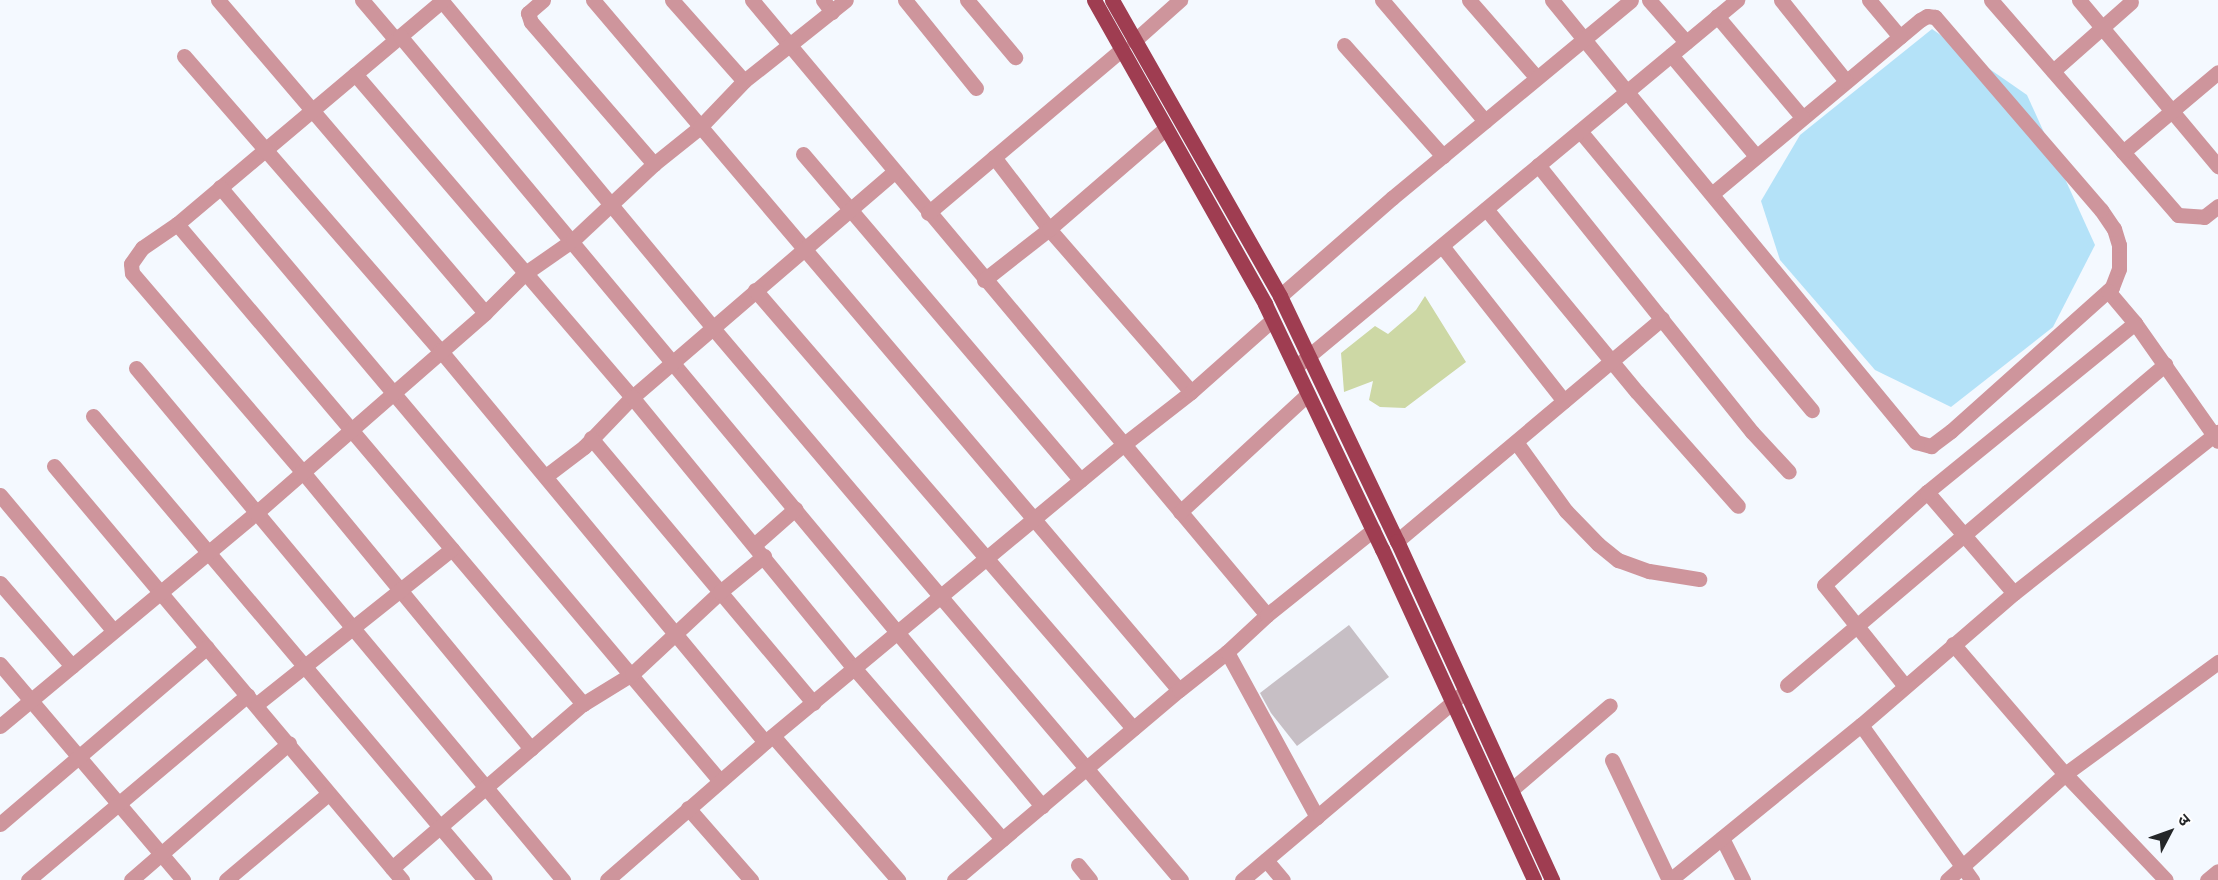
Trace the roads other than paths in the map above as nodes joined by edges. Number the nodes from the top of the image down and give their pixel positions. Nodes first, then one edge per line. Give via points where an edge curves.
1 (218, 0) edge
2 (362, 0) edge
3 (442, 0) edge
4 (543, 0) edge
5 (593, 0) edge
6 (672, 0) edge
7 (752, 0) edge
8 (846, 0) edge
9 (905, 0) edge
10 (967, 0) edge
11 (1094, 0) edge
12 (1112, 0) edge
13 (1180, 0) edge
14 (1382, 0) edge
15 (1469, 0) edge
16 (1552, 0) edge
17 (1631, 0) edge
18 (1649, 0) edge
19 (1737, 0) edge
20 (1781, 0) edge
21 (1869, 0) edge
22 (1991, 0) edge
23 (2079, 0) edge
24 (2131, 2) dead end
25 (827, 6) edge
26 (1717, 16) junction
27 (2103, 27) junction
28 (1900, 37) junction
29 (398, 38) junction
30 (1584, 39) junction
31 (1134, 41) junction
32 (1686, 42) junction
33 (789, 43) junction
34 (1344, 45) dead end
35 (1121, 50) junction
36 (1671, 55) junction
37 (184, 56) dead end
38 (1015, 57) dead end
39 (2053, 71) junction
40 (2218, 72) edge
41 (355, 74) junction
42 (1537, 78) junction
43 (744, 81) junction
44 (1846, 81) junction
45 (976, 88) dead end
46 (1627, 92) junction
47 (2172, 110) junction
48 (310, 111) junction
49 (1802, 117) junction
50 (1485, 121) junction
51 (700, 127) junction
52 (1165, 129) junction
53 (1580, 131) junction
54 (265, 149) junction
55 (2123, 152) junction
56 (803, 154) dead end
57 (1443, 156) junction
58 (1756, 156) junction
59 (994, 157) junction
60 (654, 164) junction
61 (1538, 165) junction
62 (2218, 166) edge
63 (894, 172) junction
64 (220, 187) junction
65 (1712, 194) junction
66 (612, 205) junction
67 (2218, 206) edge
68 (1486, 209) junction
69 (850, 210) junction
70 (928, 213) junction
71 (177, 224) junction
72 (1049, 229) junction
73 (573, 240) junction
74 (1442, 246) junction
75 (803, 248) junction
76 (524, 274) junction
77 (984, 280) junction
78 (755, 290) junction
79 (2108, 291) junction
80 (1280, 296) junction
81 (485, 314) junction
82 (1662, 319) junction
83 (1272, 320) junction
84 (2135, 323) junction
85 (712, 327) junction
86 (440, 350) junction
87 (1307, 357) junction
88 (672, 361) junction
89 (1612, 361) junction
90 (2165, 364) junction
91 (136, 368) dead end
92 (1294, 368) junction
93 (1191, 392) junction
94 (392, 393) junction
95 (1306, 395) junction
96 (632, 397) junction
97 (1564, 401) junction
98 (1812, 410) dead end
99 (93, 416) dead end
100 (349, 429) junction
101 (2217, 436) edge
102 (591, 438) junction
103 (1516, 441) junction
104 (1123, 445) junction
105 (54, 466) dead end
106 (302, 471) junction
107 (1789, 472) dead end
108 (546, 476) junction
109 (1080, 480) junction
110 (1927, 492) junction
111 (0, 495) edge
112 (1738, 506) dead end
113 (795, 508) junction
114 (1180, 512) junction
115 (256, 513) junction
116 (1034, 519) junction
117 (1373, 530) junction
118 (1963, 535) junction
119 (1397, 542) junction
120 (452, 549) junction
121 (759, 550) junction
122 (208, 553) junction
123 (987, 558) junction
124 (1699, 579) dead end
125 (0, 583) edge
126 (161, 592) junction
127 (401, 592) junction
128 (720, 592) junction
129 (2014, 593) junction
130 (941, 597) junction
131 (1267, 615) junction
132 (1856, 626) junction
133 (351, 627) junction
134 (113, 630) junction
135 (898, 632) junction
136 (676, 633) junction
137 (1953, 644) junction
138 (207, 646) junction
139 (1227, 652) junction
140 (2218, 662) edge
141 (0, 664) edge
142 (72, 666) junction
143 (304, 666) junction
144 (855, 669) junction
145 (632, 674) junction
146 (1786, 685) dead end
147 (1905, 686) junction
148 (1179, 690) junction
149 (1466, 691) junction
150 (252, 699) junction
151 (32, 700) junction
152 (1453, 701) junction
153 (813, 703) junction
154 (583, 704) junction
155 (1610, 705) dead end
156 (1861, 725) junction
157 (0, 726) edge
158 (1133, 728) junction
159 (769, 739) junction
160 (289, 743) junction
161 (531, 749) junction
162 (80, 758) junction
163 (1612, 760) dead end
164 (1086, 768) junction
165 (2065, 774) junction
166 (720, 781) junction
167 (484, 789) junction
168 (1511, 790) junction
169 (328, 794) junction
170 (118, 804) junction
171 (1042, 806) junction
172 (688, 808) junction
173 (1317, 817) junction
174 (0, 824) edge
175 (440, 826) junction
176 (1722, 838) junction
177 (1002, 839) junction
178 (162, 855) junction
179 (1266, 860) junction
180 (1078, 865) dead end
181 (1963, 867) junction
182 (2218, 872) edge
183 (397, 874) edge
184 (28, 880) edge
185 (131, 880) edge
186 (183, 880) edge
187 (226, 880) edge
188 (485, 880) edge
189 (563, 880) edge
190 (607, 880) edge
191 (751, 880) edge
192 (898, 880) edge
193 (954, 880) edge
194 (1090, 880) edge
195 (1181, 880) edge
196 (1242, 880) edge
197 (1283, 880) edge
198 (1534, 880) edge
199 (1552, 880) edge
200 (1669, 880) edge
201 (1743, 880) edge
202 (1947, 880) edge
203 (1972, 880) edge
204 (2166, 880) edge
205 (2207, 880) edge

1 - 48 street
2 - 29 street
3 - 29 street
3 - 66 street
4 - 60 street via 528,13 531,22
5 - 51 street
6 - 43 street
7 - 33 street
8 - 25 street
9 - 45 street
10 - 38 street
11 - 35 main road
12 - 31 main road
13 - 31 street
14 - 50 street
15 - 42 street
16 - 30 street
17 - 30 street
18 - 32 street
19 - 26 street
20 - 44 street
21 - 28 street
22 - 39 street
23 - 27 street
24 - 27 street
25 - 33 street
26 - 32 street
26 - 49 street
27 - 39 street
27 - 47 street
28 - 44 street
28 - 79 street via 1927,16 1944,24 2101,210 2119,245 2119,268
29 - 41 street
29 - 73 street
30 - 42 street
30 - 46 street
31 - 80 main road
32 - 36 street
33 - 43 street
33 - 63 street
34 - 57 street
35 - 52 main road
35 - 59 street
36 - 46 street
36 - 58 street
37 - 54 street
39 - 55 street
40 - 47 street
41 - 48 street
41 - 76 street
42 - 50 street
43 - 51 street
44 - 49 street
46 - 53 street
46 - 65 street
47 - 55 street
47 - 62 street
48 - 54 street
48 - 81 street
49 - 58 street
50 - 57 street
51 - 60 street
51 - 75 street
52 - 72 street
52 - 83 main road
53 - 61 street
53 - 98 street
54 - 64 street
54 - 86 street
55 - 67 street via 2178,215 2204,217
56 - 69 street
57 - 80 street
58 - 65 street
59 - 70 street
59 - 72 street
60 - 66 street
61 - 68 street
61 - 82 street
63 - 69 street
63 - 70 street
64 - 71 street
64 - 94 street
65 - 79 street via 1916,442 1930,446
66 - 73 street
66 - 85 street
68 - 74 street
68 - 89 street
69 - 75 street
69 - 109 street
70 - 77 street
71 - 100 street
71 - 106 street via 142,248 131,264 132,273
72 - 77 street
72 - 93 street
73 - 76 street
73 - 88 street
74 - 87 street
74 - 97 street
75 - 78 street
75 - 116 street
76 - 81 street
76 - 96 street
77 - 104 street
78 - 85 street
78 - 123 street
79 - 84 street
80 - 87 main road
81 - 86 street
82 - 89 street
82 - 107 street
83 - 92 main road
83 - 93 street
84 - 90 street
84 - 110 street
85 - 88 street
85 - 130 street
86 - 94 street
86 - 108 street
87 - 92 street
87 - 119 main road
88 - 96 street
88 - 113 street
89 - 97 street
89 - 112 street
90 - 101 street
90 - 118 street
91 - 115 street
92 - 95 main road
93 - 104 street
94 - 100 street
94 - 145 street
95 - 114 street
95 - 117 main road
96 - 102 street
96 - 121 street
97 - 103 street
99 - 122 street
100 - 106 street
100 - 120 street
101 - 129 street
102 - 108 street
102 - 128 street
103 - 119 street
103 - 124 street via 1566,511 1618,560 1649,571
104 - 109 street
104 - 114 street
105 - 126 street
106 - 115 street
106 - 127 street
108 - 136 street
109 - 116 street
110 - 118 street
110 - 132 street via 1824,585
111 - 134 street
113 - 121 street
113 - 135 street
114 - 131 street
115 - 122 street
115 - 133 street
116 - 123 street
116 - 148 street
117 - 131 street
117 - 152 main road
118 - 129 street
118 - 132 street
119 - 149 main road
120 - 127 street
120 - 154 street
121 - 128 street
121 - 144 street
122 - 126 street
122 - 143 street
123 - 130 street
123 - 158 street
125 - 142 street
126 - 134 street
126 - 138 street
127 - 133 street
127 - 161 street
128 - 136 street
128 - 153 street
129 - 137 street
130 - 135 street
130 - 164 street
131 - 139 street
132 - 146 street
132 - 147 street
133 - 143 street
133 - 167 street
134 - 142 street
135 - 144 street
135 - 171 street
136 - 145 street
136 - 159 street
137 - 147 street
137 - 165 street
138 - 150 street
138 - 162 street
139 - 148 street
139 - 173 street
140 - 165 street
141 - 151 street
142 - 151 street
143 - 150 street
143 - 175 street
144 - 153 street
144 - 177 street
145 - 154 street
145 - 166 street
147 - 156 street
148 - 158 street
149 - 152 street
149 - 168 main road
150 - 160 street
150 - 170 street
151 - 157 street
151 - 162 street
152 - 173 street
152 - 198 main road
153 - 159 street
154 - 161 street
155 - 168 street
156 - 176 street
156 - 181 street
158 - 164 street
159 - 166 street
159 - 192 street
160 - 169 street
160 - 178 street
161 - 167 street
162 - 170 street
162 - 174 street
163 - 200 street
164 - 171 street
164 - 195 street
165 - 181 street
165 - 204 street
166 - 172 street
167 - 175 street
167 - 189 street
168 - 199 main road
169 - 183 street
169 - 187 street
170 - 178 street
170 - 184 street
171 - 177 street
172 - 190 street
172 - 191 street
173 - 179 street
175 - 183 street
175 - 188 street
176 - 200 street
176 - 201 street
177 - 193 street
178 - 185 street
178 - 186 street
179 - 196 street
179 - 197 street
180 - 194 street
181 - 202 street
181 - 203 street
182 - 205 street

